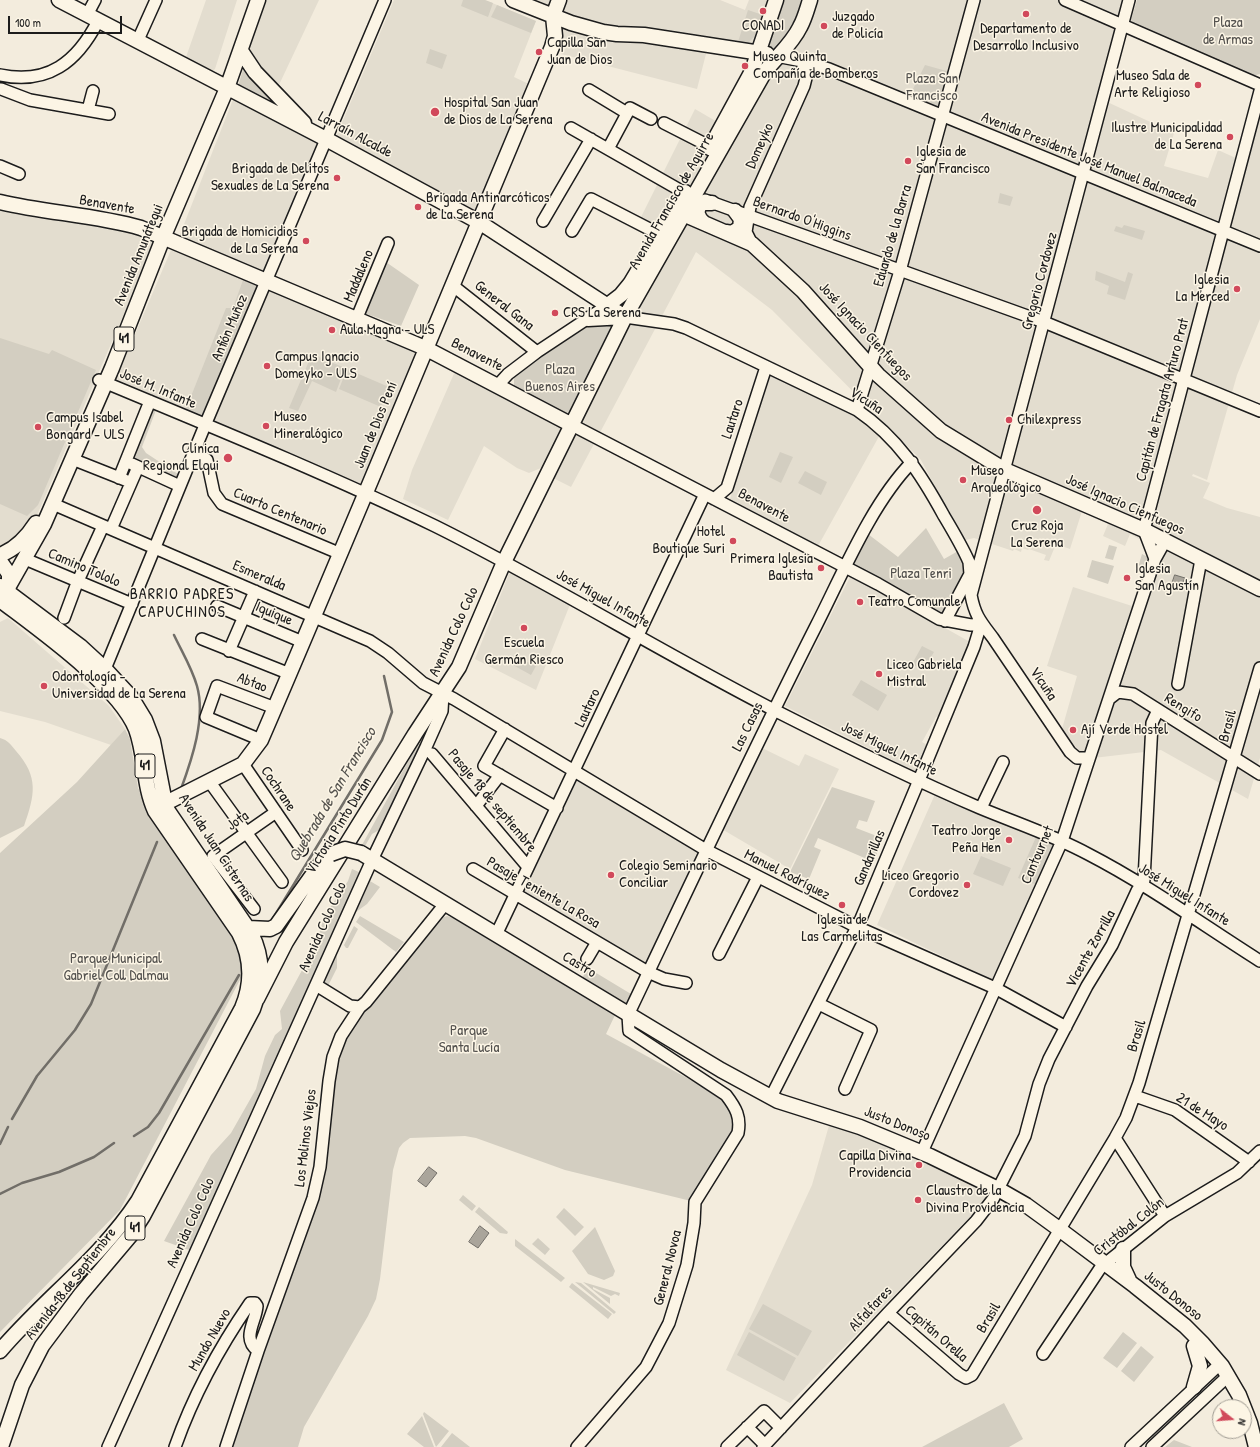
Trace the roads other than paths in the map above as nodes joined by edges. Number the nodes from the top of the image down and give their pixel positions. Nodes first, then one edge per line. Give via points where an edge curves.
1 (59, 0) edge
2 (95, 0) edge
3 (156, 0) edge
4 (249, 0) edge
5 (258, 0) edge
6 (385, 0) edge
7 (513, 0) edge
8 (559, 0) edge
9 (776, 0) edge
10 (810, 0) edge
11 (974, 0) edge
12 (1065, 0) edge
13 (1129, 0) edge
14 (553, 16) junction
15 (93, 18) junction
16 (1123, 24) junction
17 (138, 40) junction
18 (241, 51) junction
19 (759, 53) junction
20 (776, 56) junction
21 (802, 61) junction
22 (3, 76) edge
23 (224, 86) junction
24 (1260, 86) edge
25 (0, 90) edge
26 (589, 90) dead end
27 (1260, 91) edge
28 (93, 92) dead end
29 (88, 110) junction
30 (627, 113) junction
31 (109, 114) dead end
32 (943, 115) junction
33 (650, 119) dead end
34 (664, 123) dead end
35 (571, 128) dead end
36 (313, 132) junction
37 (326, 139) junction
38 (591, 139) junction
39 (710, 147) junction
40 (608, 149) junction
41 (0, 166) edge
42 (19, 174) dead end
43 (1084, 174) junction
44 (686, 196) junction
45 (0, 202) edge
46 (712, 203) junction
47 (741, 213) junction
48 (683, 214) junction
49 (543, 221) dead end
50 (479, 222) junction
51 (704, 223) junction
52 (572, 231) dead end
53 (1223, 231) junction
54 (726, 232) junction
55 (659, 234) junction
56 (160, 237) junction
57 (388, 243) dead end
58 (752, 244) junction
59 (1260, 246) edge
60 (900, 271) junction
61 (266, 281) junction
62 (452, 285) junction
63 (608, 305) junction
64 (625, 317) junction
65 (588, 319) junction
66 (356, 320) junction
67 (1044, 322) junction
68 (425, 348) junction
69 (536, 352) junction
70 (766, 367) junction
71 (870, 367) junction
72 (1184, 378) junction
73 (102, 381) junction
74 (498, 385) junction
75 (150, 401) junction
76 (857, 410) junction
77 (1260, 411) edge
78 (572, 424) junction
79 (206, 425) junction
80 (195, 450) junction
81 (72, 459) junction
82 (125, 462) junction
83 (912, 462) junction
84 (138, 467) junction
85 (1005, 470) junction
86 (119, 478) junction
87 (131, 483) junction
88 (180, 486) junction
89 (366, 494) junction
90 (710, 496) junction
91 (53, 504) junction
92 (107, 527) junction
93 (1144, 530) junction
94 (1166, 541) junction
95 (155, 548) junction
96 (341, 554) junction
97 (966, 554) junction
98 (982, 554) junction
99 (0, 555) edge
100 (25, 559) junction
101 (1155, 559) junction
102 (0, 561) edge
103 (504, 562) junction
104 (1200, 565) dead end
105 (846, 568) junction
106 (977, 570) joint
107 (77, 583) junction
108 (1260, 588) edge
109 (255, 591) junction
110 (3, 595) edge
111 (132, 604) junction
112 (216, 606) dead end
113 (314, 616) junction
114 (244, 617) junction
115 (64, 618) dead end
116 (945, 621) junction
117 (981, 624) junction
118 (637, 635) junction
119 (202, 639) dead end
120 (298, 640) dead end
121 (229, 651) junction
122 (1260, 668) edge
123 (105, 669) junction
124 (290, 674) junction
125 (1178, 684) dead end
126 (443, 694) junction
127 (1109, 699) junction
128 (276, 708) junction
129 (773, 710) junction
130 (1158, 710) junction
131 (505, 729) junction
132 (261, 740) junction
133 (432, 754) dead end
134 (1089, 758) junction
135 (1235, 758) junction
136 (1003, 762) dead end
137 (243, 764) junction
138 (575, 771) junction
139 (1260, 774) edge
140 (500, 775) junction
141 (919, 780) junction
142 (209, 781) junction
143 (476, 806) junction
144 (160, 808) junction
145 (557, 808) junction
146 (981, 808) junction
147 (276, 812) junction
148 (247, 833) junction
149 (1062, 840) junction
150 (302, 850) dead end
151 (706, 850) junction
152 (366, 856) junction
153 (528, 867) junction
154 (473, 870) dead end
155 (758, 876) junction
156 (282, 882) dead end
157 (1141, 885) junction
158 (303, 891) junction
159 (515, 894) junction
160 (445, 904) junction
161 (254, 910) dead end
162 (1188, 916) junction
163 (857, 927) junction
164 (248, 928) junction
165 (496, 935) junction
166 (286, 942) junction
167 (597, 942) junction
168 (719, 954) dead end
169 (587, 959) dead end
170 (1260, 961) edge
171 (250, 962) joint
172 (648, 972) junction
173 (686, 983) dead end
174 (316, 985) junction
175 (995, 988) junction
176 (257, 999) junction
177 (819, 1004) junction
178 (360, 1007) junction
179 (628, 1015) junction
180 (1066, 1027) junction
181 (845, 1090) dead end
182 (1134, 1096) junction
183 (771, 1097) junction
184 (1115, 1138) junction
185 (1260, 1151) edge
186 (922, 1152) junction
187 (1249, 1162) junction
188 (998, 1189) junction
189 (1165, 1216) junction
190 (1058, 1232) junction
191 (1123, 1249) junction
192 (1103, 1265) junction
193 (1135, 1286) junction
194 (888, 1312) junction
195 (1194, 1346) junction
196 (0, 1351) edge
197 (258, 1351) junction
198 (1043, 1354) dead end
199 (1216, 1367) junction
200 (966, 1378) joint
201 (1224, 1379) junction
202 (1194, 1387) junction
203 (1231, 1399) edge
204 (1162, 1418) junction
205 (747, 1428) junction
206 (781, 1428) junction
207 (1172, 1428) junction
208 (731, 1446) edge
209 (764, 1446) edge
210 (1, 1447) edge
211 (108, 1447) edge
212 (175, 1447) edge
213 (226, 1447) edge
214 (577, 1447) edge
215 (1131, 1447) edge
216 (1152, 1447) edge
217 (1256, 1447) edge

1 - 15 main road, Larraín Alcalde
2 - 15 street
3 - 17 street
4 - 23 main road, Avenida Amunátegui / 41
5 - 18 main road, Avenida Amunátegui / 41
6 - 37 street, Anfión Muñoz
7 - 14 main road
8 - 14 main road, Juan de Dios Pení
9 - 19 main road, Avenida Francisco de Aguirre
10 - 20 main road, Avenida Francisco de Aguirre via 793,39
11 - 32 street, Eduardo de la Barra
12 - 16 street
13 - 16 street, Gregorio Cordovez
14 - 19 main road via 603,32 651,36
14 - 50 main road, Juan de Dios Pení via 554,41
15 - 17 main road, Larraín Alcalde
15 - 22 street via 89,39 61,66 31,77
16 - 24 street
16 - 43 street, Gregorio Cordovez
17 - 23 main road, Larraín Alcalde
18 - 23 main road, Avenida Amunátegui / 41
18 - 36 main road via 255,72
19 - 20 main road
19 - 39 main road, Avenida Francisco de Aguirre via 752,71
20 - 21 street, Avenida Presidente José Manuel Balmaceda
20 - 44 main road, Avenida Francisco de Aguirre
21 - 32 street, Avenida Presidente José Manuel Balmaceda via 829,69
21 - 47 street, Domeyko via 806,78 804,86 766,168
22 - 25 street
23 - 36 main road, Larraín Alcalde
23 - 56 main road, Avenida Amunátegui / 41
25 - 29 street via 30,100
26 - 30 street
27 - 53 street, Capitán de Fragata Arturo Prat
28 - 29 street
29 - 31 street
30 - 33 street via 632,108
30 - 40 street
32 - 43 street, Avenida Presidente José Manuel Balmaceda
32 - 60 street, Eduardo de la Barra
34 - 39 street
35 - 38 street, Bernardo O'Higgins
36 - 37 main road, Larraín Alcalde
37 - 50 main road, Larraín Alcalde
37 - 61 street, Anfión Muñoz
38 - 40 street, Bernardo O'Higgins
38 - 49 street
39 - 44 main road, Avenida Francisco de Aguirre
40 - 44 street, Bernardo O'Higgins
41 - 42 street
43 - 53 street, Avenida Presidente José Manuel Balmaceda
43 - 67 street, Gregorio Cordovez
44 - 46 street, Bernardo O'Higgins
44 - 48 main road
44 - 55 main road, Avenida Francisco de Aguirre
45 - 56 main road, Benavente via 124,224
46 - 47 street, Bernardo O'Higgins
46 - 51 main road via 702,203 699,206 697,216
47 - 54 main road via 740,228
47 - 58 street, Domeyko
47 - 60 street, Bernardo O'Higgins
48 - 51 main road, José Ignacio Cienfuegos
48 - 64 main road, Avenida Francisco de Aguirre
50 - 62 main road, Juan de Dios Pení
50 - 63 main road, Larraín Alcalde
51 - 54 main road, José Ignacio Cienfuegos
52 - 55 street via 591,199
53 - 59 street, Avenida Presidente José Manuel Balmaceda
53 - 72 street, Capitán de Fragata Arturo Prat
54 - 58 main road, José Ignacio Cienfuegos
55 - 63 main road, Avenida Francisco de Aguirre via 626,290
56 - 61 main road, Benavente
56 - 73 main road, Avenida Amunátegui / 41
57 - 66 street, Maddaleno
58 - 71 main road, José Ignacio Cienfuegos via 803,291
60 - 67 street, Bernardo O'Higgins
60 - 71 street, Eduardo de la Barra
61 - 66 main road, Benavente
61 - 79 street, Anfión Muñoz
62 - 68 main road, Juan de Dios Pení
62 - 69 street, General Gana
63 - 64 main road, Larraín Alcalde
63 - 65 street, Avenida Francisco de Aguirre
64 - 65 main road
64 - 70 street, Vicuña via 679,325
64 - 78 main road, Avenida Francisco de Aguirre
65 - 69 street, Avenida Francisco de Aguirre
66 - 68 main road, Benavente
67 - 72 street, Bernardo O'Higgins
67 - 85 street, Gregorio Cordovez
68 - 74 main road, Benavente
68 - 89 main road, Juan de Dios Pení
69 - 74 street, Avenida Francisco de Aguirre
70 - 76 street, Vicuña
70 - 90 street, Lautaro via 727,488
71 - 76 street, Eduardo de la Barra
71 - 85 main road, José Ignacio Cienfuegos via 934,426
72 - 77 street
72 - 93 street, Capitán de Fragata Arturo Prat
73 - 75 street, José M. Infante
73 - 81 main road, Avenida Amunátegui / 41
73 - 99 main road, Avenida Amunátegui / 41 via 44,510 26,538
74 - 78 main road, Benavente
75 - 79 street, José M. Infante
75 - 82 street
76 - 83 street, Vicuña via 875,423
78 - 90 street, Benavente
78 - 103 main road, Avenida Colo Colo
79 - 80 street, Anfión Muñoz
79 - 89 street, José Miguel Infante
80 - 88 street, Anfión Muñoz
80 - 96 street, Cuarto Centenario via 207,460 214,493 222,504
81 - 86 street
81 - 91 main road, Avenida Amunátegui / 41
82 - 84 street
82 - 86 street
83 - 97 street, Vicuña
83 - 105 street, Las Casas via 895,481
84 - 87 street
84 - 88 street
85 - 93 main road, José Ignacio Cienfuegos
85 - 98 street, Gregorio Cordovez
86 - 87 street
87 - 92 street
88 - 95 street, Anfión Muñoz
89 - 96 main road, Juan de Dios Pení
89 - 103 street, José Miguel Infante
90 - 105 street, Benavente
90 - 118 street, Lautaro
91 - 92 street, Esmeralda
91 - 100 main road, Avenida Amunátegui / 41
92 - 95 street, Esmeralda
92 - 107 street
93 - 94 main road, José Ignacio Cienfuegos
93 - 101 street
94 - 101 street, Cantournet
94 - 108 main road, José Ignacio Cienfuegos
95 - 109 street, Esmeralda
95 - 111 street, Anfión Muñoz
96 - 113 main road, Juan de Dios Pení
97 - 98 street via 972,558
97 - 116 street, Vicuña via 971,568 970,574
98 - 106 street, Gregorio Cordovez
100 - 107 street, Camino Tololo
100 - 110 main road, Avenida Amunátegui / 41
101 - 127 street, Cantournet
102 - 110 main road via 7,570
103 - 118 street, José Miguel Infante
103 - 126 main road, Avenida Colo Colo via 460,667
104 - 125 street
105 - 116 street, Benavente
105 - 129 street, Las Casas
106 - 117 street, Vicuña via 971,595
107 - 111 street, Camino Tololo
107 - 115 street
109 - 113 street, Esmeralda
109 - 114 street
110 - 123 main road, Avenida Juan Cisternas / 41 via 80,646
110 - 144 main road, Avenida Juan Cisternas / 41 via 103,684 117,700 139,737 148,792
111 - 123 street, Anfión Muñoz
112 - 114 street, Iquique
113 - 124 main road, Juan de Dios Pení
113 - 126 street, Esmeralda via 376,645 418,680
114 - 120 street, Iquique
114 - 121 street
116 - 117 street, Benavente via 971,626
117 - 134 street, Vicuña via 1070,752 1077,758
117 - 141 street, Gandarillas
118 - 129 street, José Miguel Infante
118 - 138 street, Lautaro
119 - 121 street
121 - 124 street
122 - 135 street, Brasil
123 - 144 main road, Avenida Juan Cisternas / 41 via 131,697 150,731 156,754
124 - 128 main road, Juan de Dios Pení
126 - 131 street, Manuel Rodríguez
126 - 152 street, Avenida Colo Colo via 442,711
126 - 166 main road, Victoria Pinto Durán via 415,734
127 - 130 street, Rengifo via 1118,692 1127,692
127 - 134 street, Cantournet
128 - 132 main road, Juan de Dios Pení
128 - 132 street, Abtao via 217,686 206,718
129 - 141 street, José Miguel Infante
129 - 151 street, Las Casas
130 - 135 street, Rengifo
130 - 157 street, Vicente Zorrilla via 1152,723 1146,873
131 - 138 street, Manuel Rodríguez
131 - 140 street via 484,766
132 - 137 main road, Juan de Dios Pení
133 - 143 street, Pasaje 18 de septiembre
134 - 149 street, Cantournet
135 - 139 street, Rengifo
135 - 162 street, Brasil
136 - 146 street
137 - 142 main road, Juan de Dios Pení
137 - 147 street, Cochrane
138 - 145 street, Lautaro
138 - 151 street, Manuel Rodríguez
140 - 143 street
140 - 145 street
141 - 146 street, José Miguel Infante
141 - 163 street, Gandarillas
142 - 144 main road, Juan de Dios Pení
142 - 148 street
143 - 153 street, Pasaje 18 de septiembre
144 - 164 main road, Avenida Juan Cisternas / 41
144 - 171 main road, Avenida Juan Cisternas / 41 via 244,941
145 - 153 street, Lautaro
146 - 149 street, José Miguel Infante
147 - 148 street, Jota
147 - 150 street, Cochrane
148 - 156 street
148 - 161 street, Jota via 213,856
149 - 157 street, José Miguel Infante
149 - 175 street, Cantournet
151 - 155 street, Manuel Rodríguez
151 - 172 street, Las Casas
152 - 158 main road, bridge via 345,849 331,854 321,863
152 - 160 main road, Castro
152 - 174 street, Avenida Colo Colo
153 - 159 street, Lautaro
154 - 159 street, Pasaje Teniente La Rosa
155 - 163 street, Manuel Rodríguez
155 - 168 street
157 - 162 street, José Miguel Infante
157 - 180 street, Vicente Zorrilla via 1112,945
158 - 164 main road via 276,926
158 - 166 main road
159 - 165 street, Lautaro
159 - 167 street, Pasaje Teniente La Rosa
160 - 165 main road, Castro
160 - 178 street, Los Molinos Viejos
162 - 170 street, José Miguel Infante
162 - 182 street, Brasil
163 - 175 street, Manuel Rodríguez
163 - 177 street, Gandarillas
164 - 176 main road, Avenida Juan Cisternas / 41 via 256,944 260,961 262,978
165 - 179 main road, Castro
166 - 176 main road, Victoria Pinto Durán
167 - 169 street, Pasaje Teniente La Rosa
167 - 172 street, Pasaje Teniente La Rosa
171 - 196 main road, Avenida 18 de Septiembre / 41 via 249,987 242,1008 138,1201 121,1226 94,1257
172 - 173 street, Pasaje Teniente La Rosa via 664,979
172 - 179 street, Las Casas
174 - 178 street via 350,1006
174 - 211 street, Avenida Colo Colo
175 - 180 street, Manuel Rodríguez
175 - 186 street, Cantournet
176 - 210 main road, Avenida 18 de Septiembre / 41 via 150,1206 130,1236 81,1294 42,1346 22,1385
177 - 181 street via 871,1030
177 - 183 street, Gandarillas
178 - 197 street, Los Molinos Viejos via 341,1036 333,1058 320,1167 313,1198
179 - 183 main road, Castro
179 - 214 street, General Novoa via 629,1031 726,1095 736,1108 740,1121 738,1133 695,1202 687,1265 669,1323 646,1367
180 - 188 street, Vicente Zorrilla via 1045,1070 1025,1136
182 - 184 street, Brasil
182 - 187 street, 21 de Mayo via 1180,1113
183 - 186 main road, Justo Donoso via 794,1107 860,1127
184 - 189 street
184 - 190 street, Brasil
185 - 187 street, Cristóbal Colón
186 - 188 main road, Justo Donoso
187 - 189 street, Cristóbal Colón via 1218,1186
188 - 190 main road, Justo Donoso via 1026,1206
188 - 194 street, Alfalfares via 984,1212
189 - 191 street, Cristóbal Colón
190 - 192 main road, Justo Donoso
190 - 200 street, Brasil via 972,1375
191 - 192 street, Cristóbal Colón
191 - 193 main road via 1123,1266
192 - 193 main road, Justo Donoso
192 - 195 main road, Justo Donoso
192 - 198 street, Cristóbal Colón
193 - 199 main road, Justo Donoso via 1194,1334
194 - 200 street, Capitán Orella
194 - 206 street, Alfalfares
195 - 199 main road, Justo Donoso
195 - 202 main road via 1200,1366
197 - 212 street, Mundo Nuevo via 252,1347 249,1340 257,1306 250,1303 225,1341 195,1396
197 - 213 street, Los Molinos Viejos
199 - 201 main road, Justo Donoso
199 - 202 street
201 - 203 main road, Justo Donoso
201 - 207 street
201 - 217 main road, Justo Donoso via 1245,1409
202 - 204 street
204 - 207 street
204 - 215 street
205 - 206 street via 764,1411
205 - 208 street
205 - 209 street
206 - 209 street, Alfalfares
207 - 216 street

